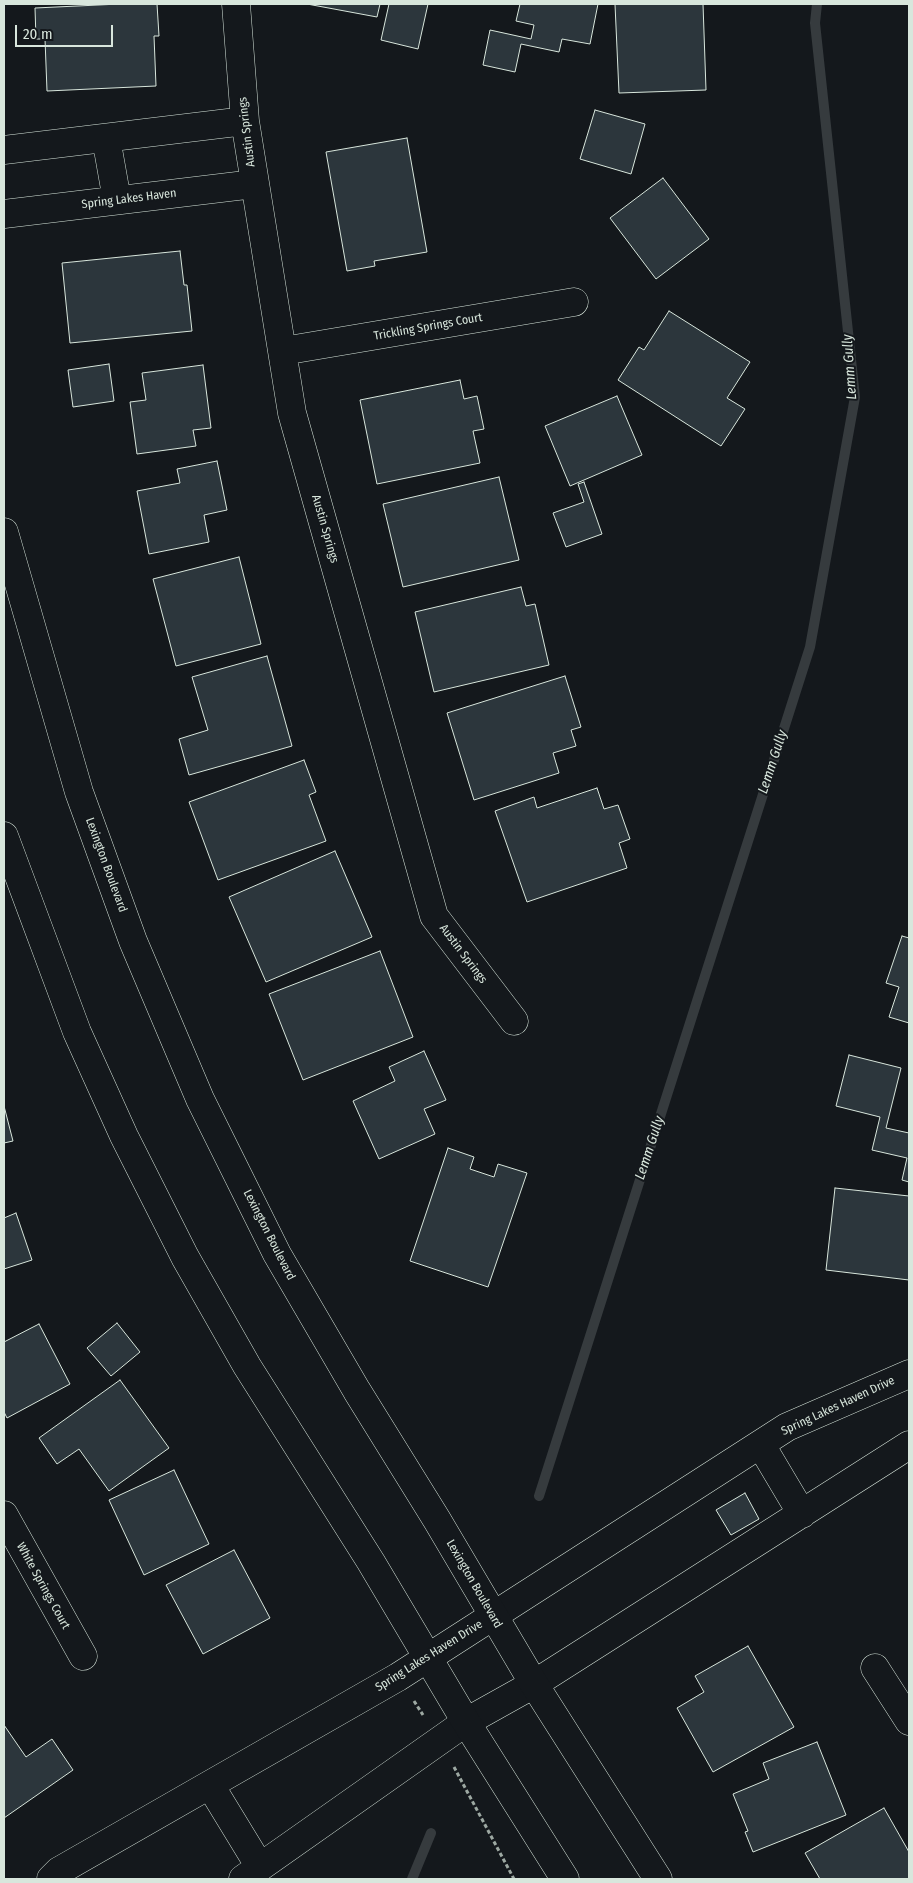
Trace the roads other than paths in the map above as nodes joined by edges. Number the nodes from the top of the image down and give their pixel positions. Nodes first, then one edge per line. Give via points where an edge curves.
1 (236, 4) edge
2 (245, 121) junction
3 (106, 138) junction
4 (4, 150) edge
5 (254, 184) junction
6 (117, 200) junction
7 (4, 214) edge
8 (574, 302) dead end
9 (283, 351) junction
10 (4, 532) edge
11 (4, 836) edge
12 (514, 1021) dead end
13 (909, 1374) edge
14 (761, 1445) junction
15 (909, 1445) edge
16 (802, 1514) junction
17 (4, 1515) edge
18 (492, 1616) junction
19 (83, 1656) dead end
20 (429, 1657) junction
21 (875, 1668) dead end
22 (534, 1684) junction
23 (909, 1721) edge
24 (466, 1722) junction
25 (210, 1785) junction
26 (252, 1873) edge
27 (52, 1879) edge
28 (565, 1879) edge
29 (658, 1879) edge

1 - 2 street, Austin Springs
2 - 3 street
2 - 5 street, Austin Springs
3 - 4 street
3 - 6 street
5 - 6 street, Spring Lakes Haven
5 - 9 street, Austin Springs
6 - 7 street, Spring Lakes Haven
8 - 9 street, Trickling Springs Court
9 - 12 street, Austin Springs via 292,413 434,916
10 - 18 street, Lexington Boulevard via 79,792 133,940 200,1098 276,1254
11 - 20 street via 76,1032 185,1257 247,1366
13 - 14 street, Spring Lakes Haven Drive via 787,1427
14 - 16 street
14 - 18 street, Spring Lakes Haven Drive
15 - 16 street
16 - 22 street
17 - 19 street, White Springs Court
18 - 20 street, Spring Lakes Haven Drive
18 - 22 street, Lexington Boulevard
20 - 24 street
20 - 25 street, Spring Lakes Haven Drive
21 - 23 street
22 - 24 street
22 - 29 street, Lexington Boulevard
24 - 26 street
24 - 28 street
25 - 26 street
25 - 27 street, Spring Lakes Haven Drive via 59,1871

